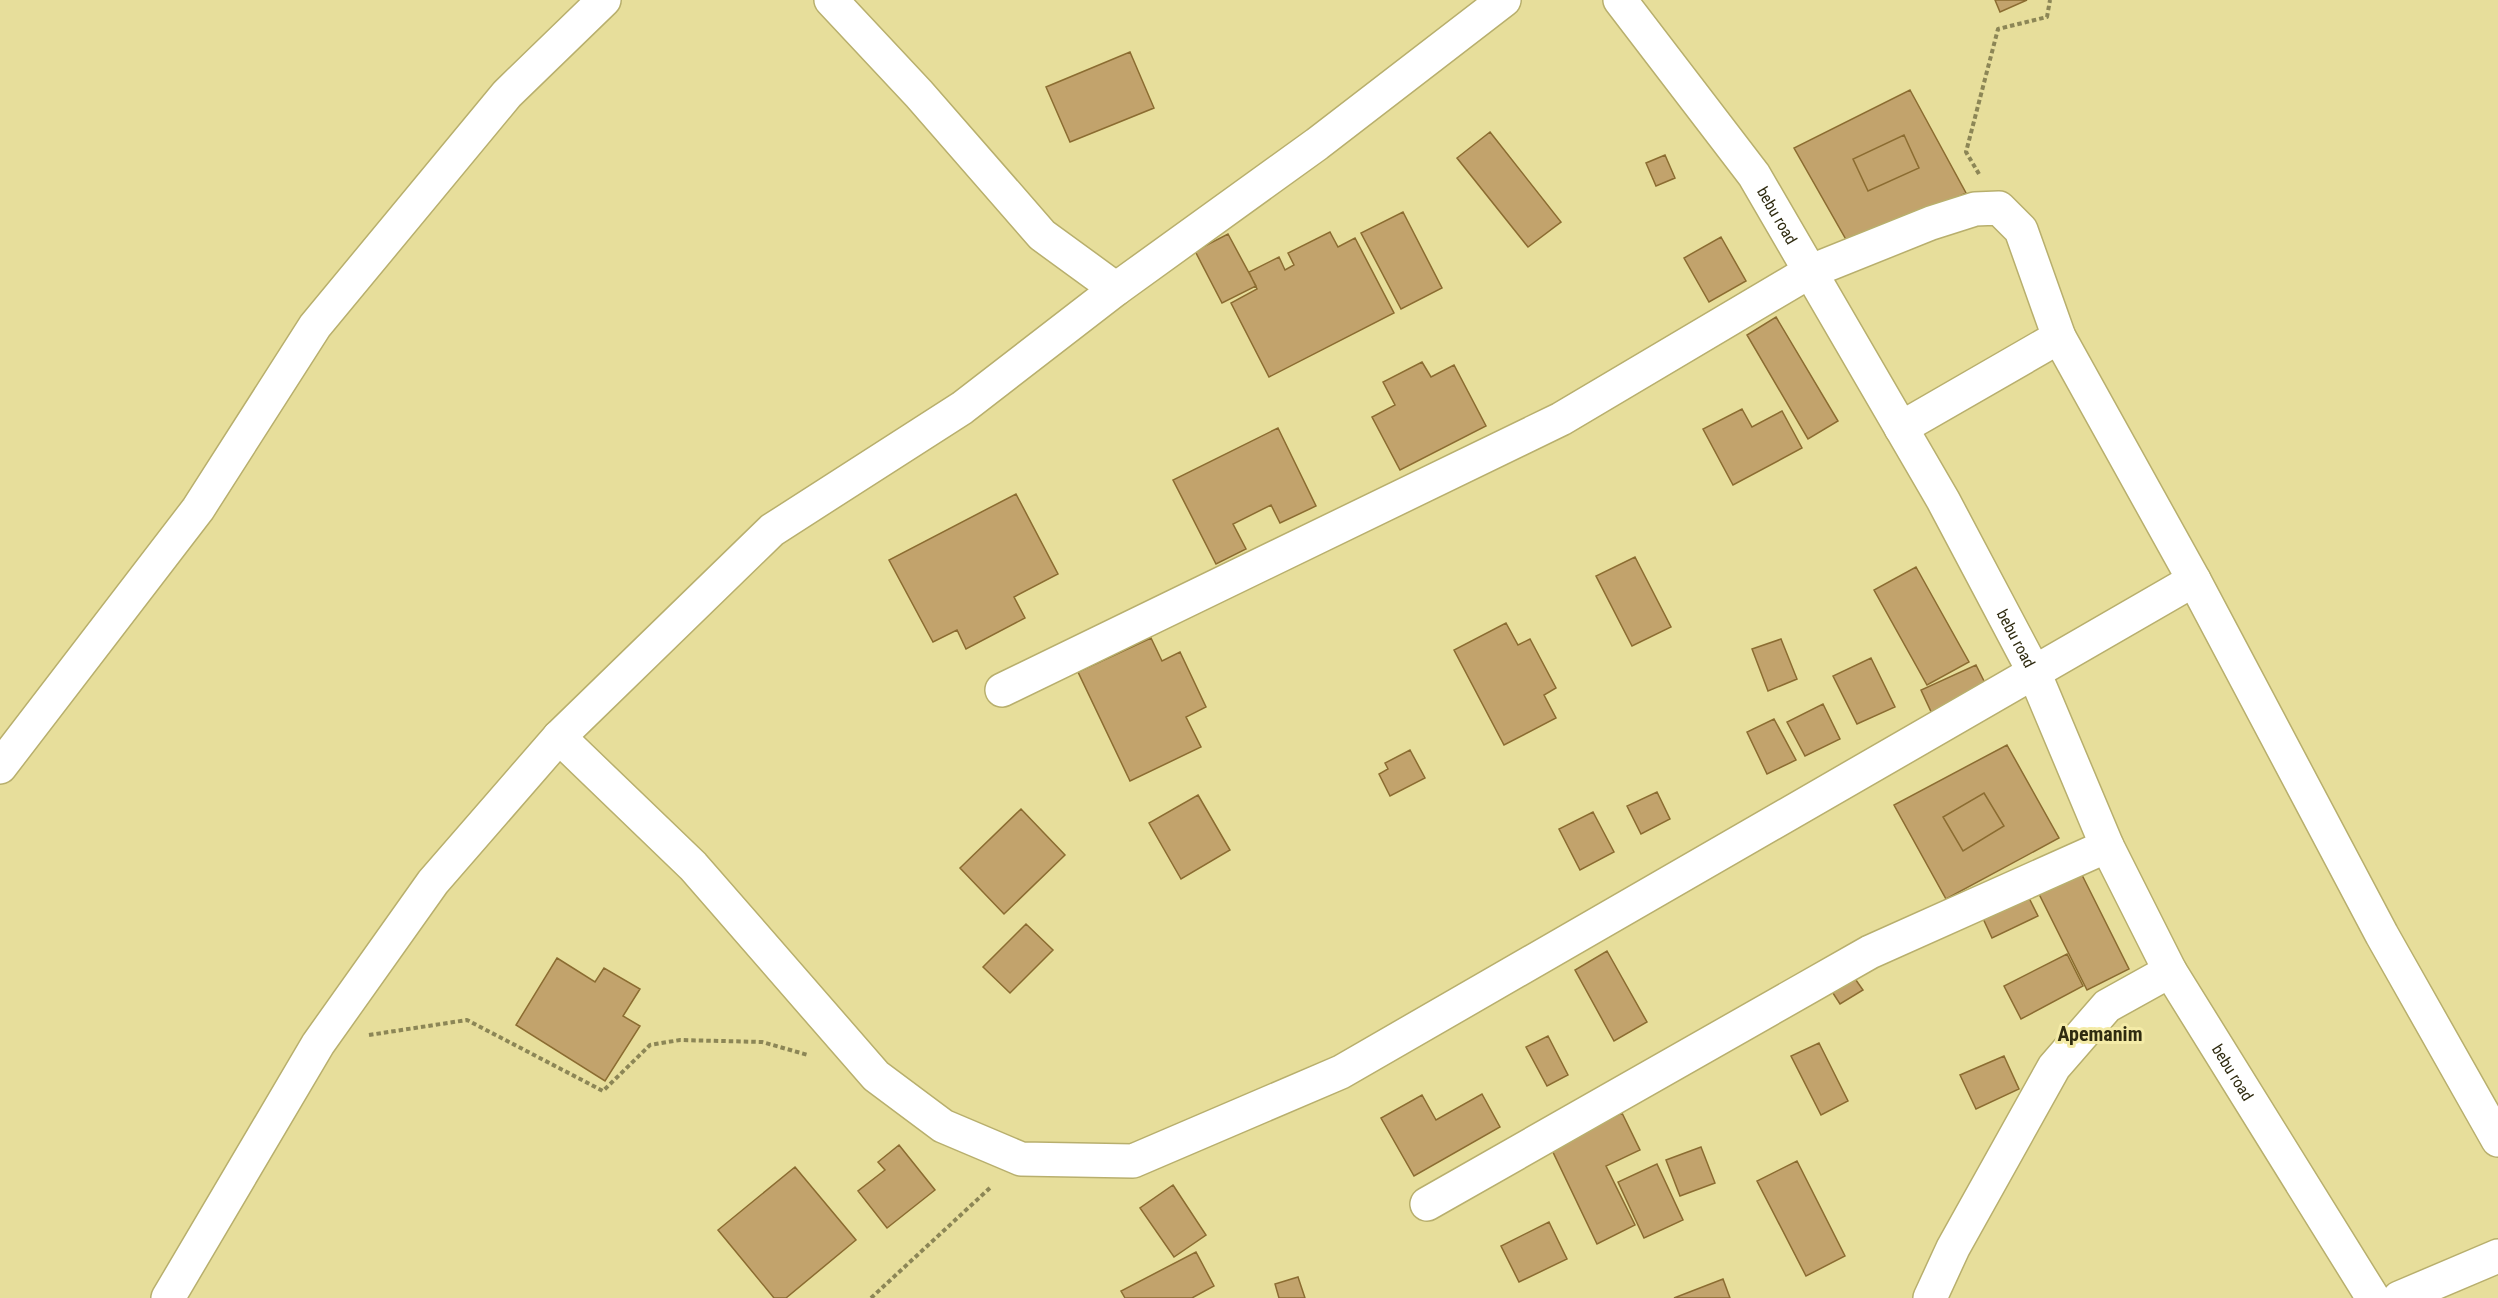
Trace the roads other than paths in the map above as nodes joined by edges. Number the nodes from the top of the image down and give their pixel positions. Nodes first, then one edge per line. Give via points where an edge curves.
1 (604, 0) edge
2 (831, 0) edge
3 (1504, 0) edge
4 (1620, 0) edge
5 (1809, 272) junction
6 (1116, 289) junction
7 (2059, 338) junction
8 (1901, 428) junction
9 (2194, 580) junction
10 (2033, 670) junction
11 (1002, 690) dead end
12 (559, 737) junction
13 (0, 766) edge
14 (2108, 846) junction
15 (2170, 971) junction
16 (2498, 1140) edge
17 (1427, 1204) dead end
18 (2498, 1256) edge
19 (168, 1298) edge
20 (1930, 1298) edge
21 (2373, 1298) edge
22 (2399, 1298) edge

1 - 13 street via 507,94 315,326 198,509
2 - 6 street via 1042,235
3 - 6 street via 1317,144
4 - 5 street, bebu road via 1754,175
5 - 7 street via 1931,223 1975,209 1999,208 2021,230
5 - 8 street, bebu road
5 - 11 street via 1561,419
6 - 12 street via 962,408 772,530
7 - 8 street
7 - 9 street
8 - 10 street, bebu road
9 - 10 street
9 - 16 street via 2382,935
10 - 12 street via 1341,1072 1133,1161 1021,1159 943,1126 876,1076 693,866
10 - 14 street, bebu road
12 - 19 street via 433,882 318,1044
14 - 15 street, bebu road
14 - 17 street via 1870,952
15 - 20 street via 2108,1006 2054,1067 1953,1248
15 - 21 street, bebu road
18 - 22 street

